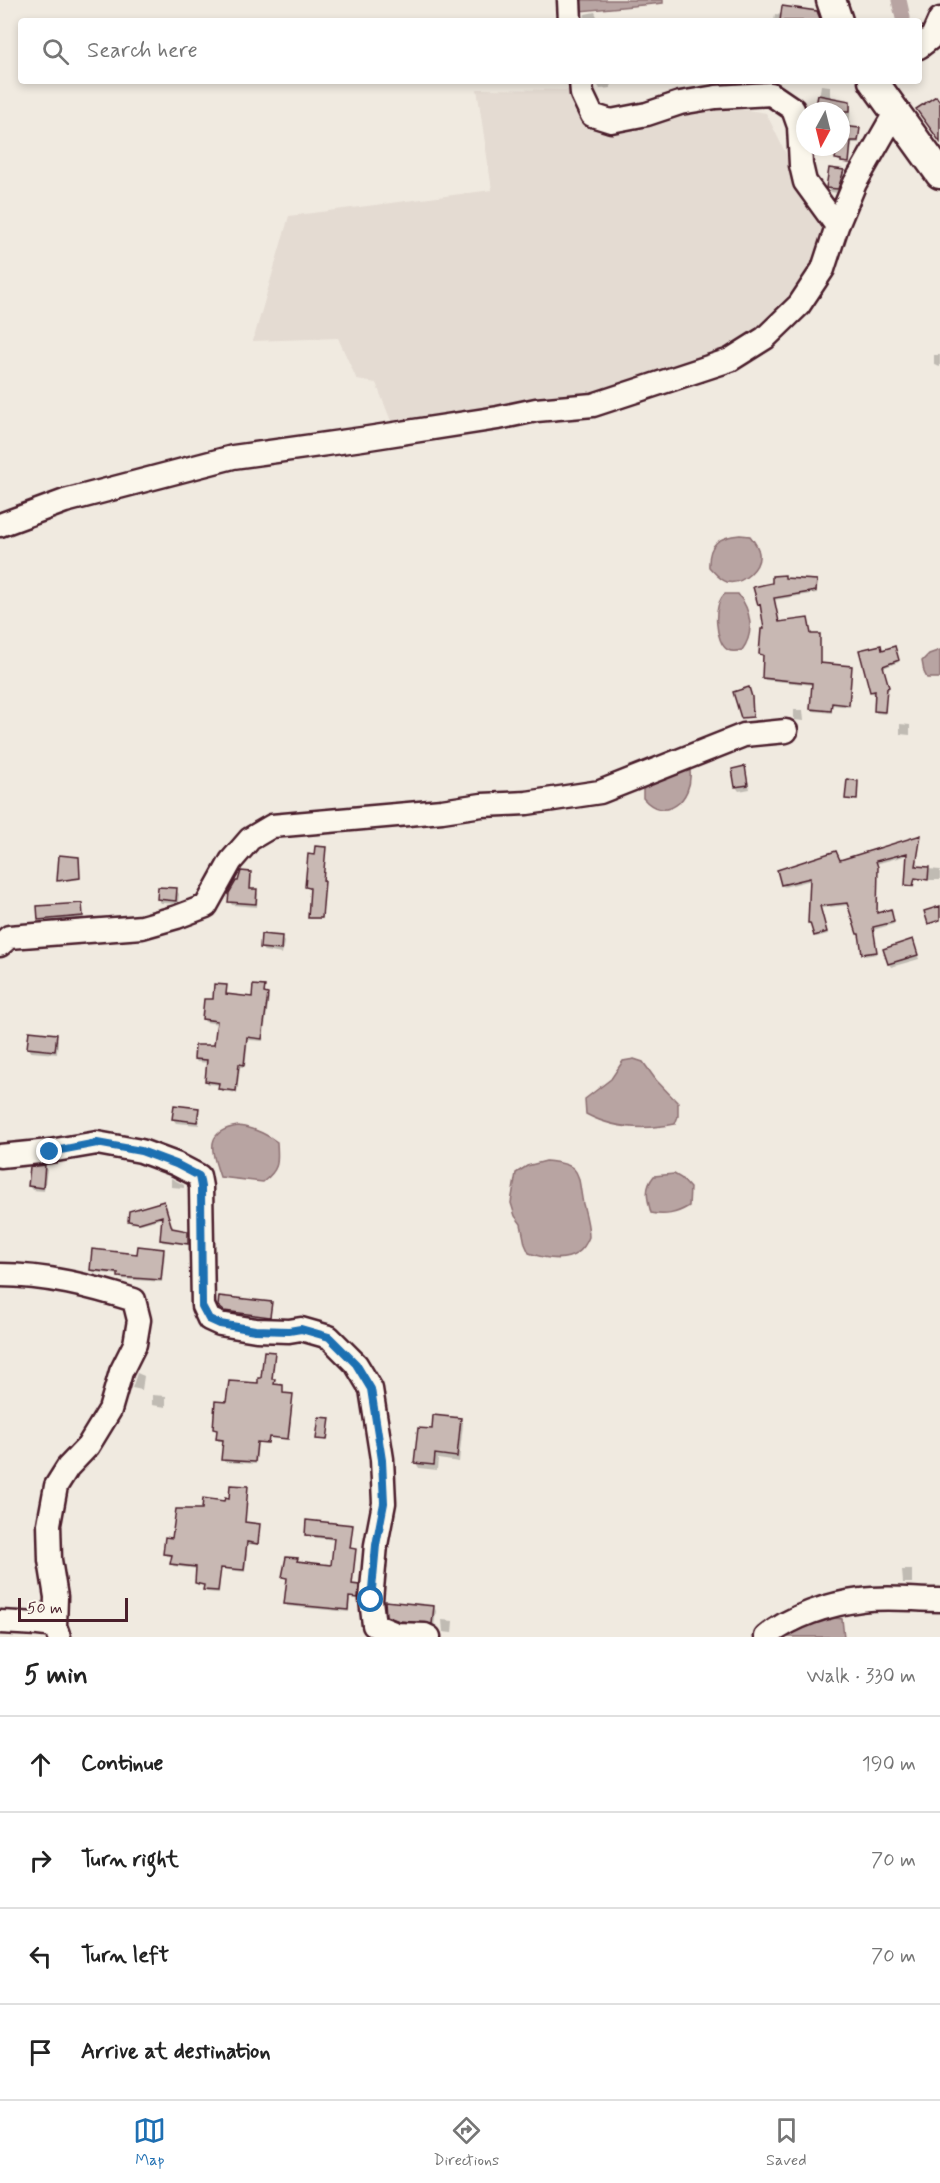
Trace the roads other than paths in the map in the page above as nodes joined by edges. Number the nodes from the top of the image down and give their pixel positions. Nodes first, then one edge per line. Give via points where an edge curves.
1 (569, 0) edge
2 (831, 0) edge
3 (570, 18) edge
4 (837, 18) edge
5 (940, 19) edge
6 (922, 45) edge
7 (581, 84) edge
8 (885, 93) edge
9 (940, 174) edge
10 (837, 226) junction
11 (0, 525) edge
12 (786, 731) dead end
13 (1, 942) edge
14 (0, 1156) edge
15 (0, 1275) edge
16 (940, 1600) edge
17 (0, 1622) edge
18 (57, 1632) edge
19 (429, 1637) edge
20 (766, 1637) edge

1 - 3 street
2 - 4 main road
5 - 6 street via 932,37
7 - 10 street via 592,115 611,121 707,99 771,94 793,109 799,126 805,182
8 - 9 main road
8 - 10 street
10 - 11 street via 823,269 799,304 765,338 730,360 593,405 536,410 233,457 75,498
12 - 13 street via 744,735 600,792 527,803 272,826 250,839 231,861 206,906 142,927 9,937
14 - 19 street via 97,1143 141,1151 199,1176 202,1306 209,1319 237,1328 301,1329 329,1337 356,1364 371,1389 384,1503 371,1600 374,1625 396,1634
15 - 18 street via 62,1280 134,1300 139,1320 135,1344 121,1372 110,1410 56,1486 49,1524
16 - 20 street via 862,1600 821,1609
17 - 18 street via 38,1624

